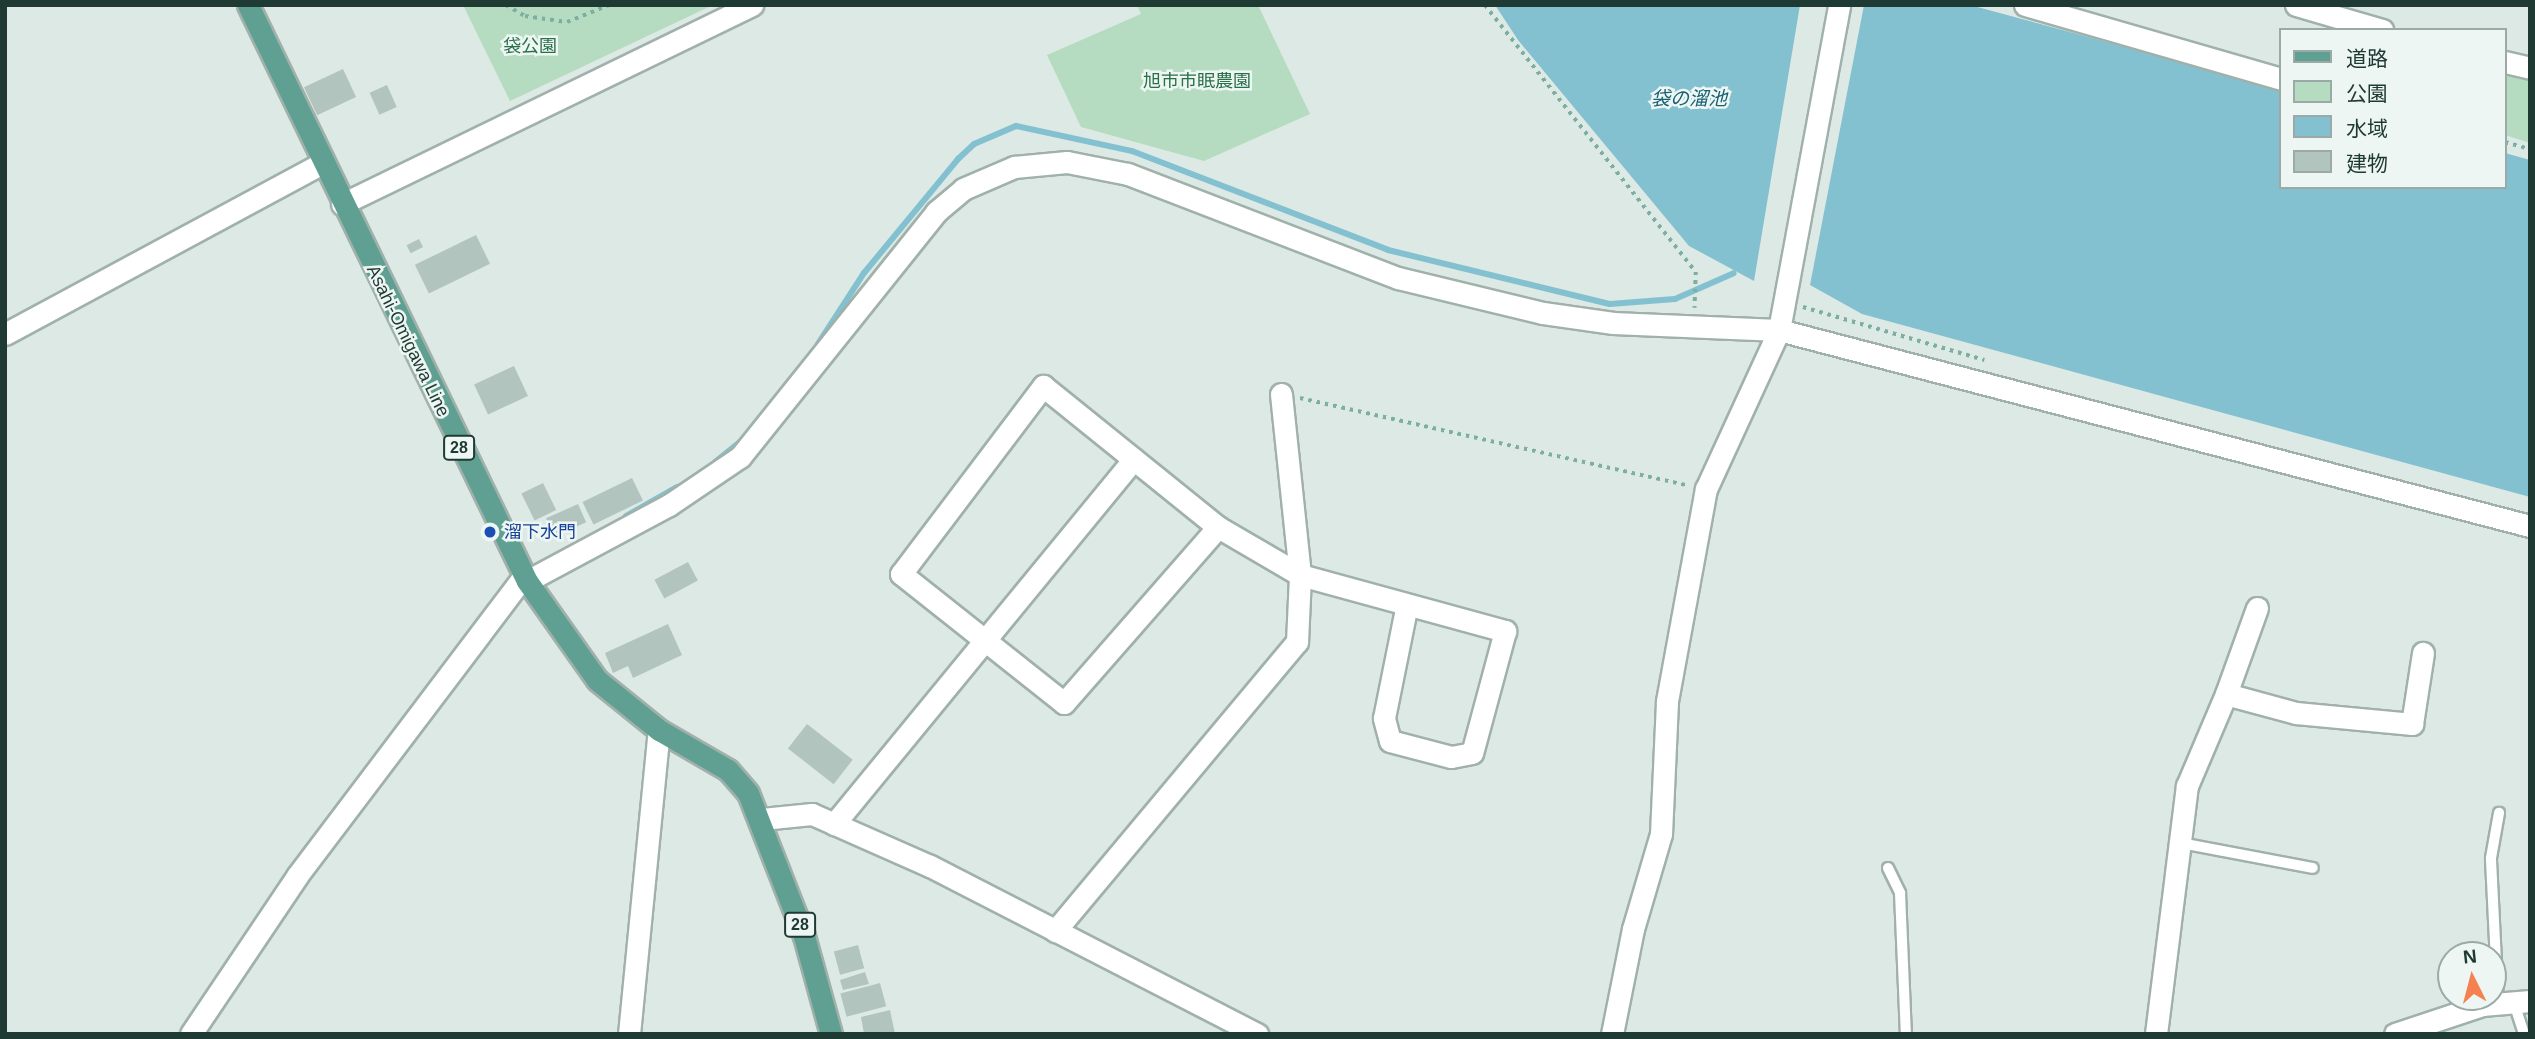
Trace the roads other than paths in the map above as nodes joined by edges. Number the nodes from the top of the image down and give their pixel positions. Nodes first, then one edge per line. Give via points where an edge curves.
1 (248, 5) edge
2 (752, 5) edge
3 (1839, 5) edge
4 (2025, 5) edge
5 (2296, 5) edge
6 (2369, 28) edge
7 (2507, 62) edge
8 (2530, 68) edge
9 (2280, 79) edge
10 (322, 163) junction
11 (342, 204) junction
12 (1779, 330) junction
13 (5, 334) edge
14 (1281, 394) road end
15 (1134, 459) junction
16 (2530, 526) edge
17 (1219, 527) junction
18 (1300, 575) junction
19 (526, 578) junction
20 (2257, 608) dead end
21 (1406, 609) junction
22 (986, 638) junction
23 (2423, 653) dead end
24 (2226, 694) junction
25 (659, 730) junction
26 (2499, 813) dead end
27 (762, 819) junction
28 (834, 824) junction
29 (2181, 843) junction
30 (1888, 868) dead end
31 (2313, 868) dead end
32 (1055, 931) junction
33 (2513, 1001) edge
34 (2420, 1031) edge
35 (191, 1034) edge
36 (629, 1034) edge
37 (831, 1034) edge
38 (1257, 1034) edge
39 (1612, 1034) edge
40 (1906, 1034) edge
41 (2156, 1034) edge
42 (2395, 1034) edge
43 (2524, 1034) edge

1 - 10 main road, Asahi-Omigawa Line / 28
2 - 11 street
3 - 12 street
4 - 9 street
5 - 6 street
7 - 8 street
10 - 11 main road, Asahi-Omigawa Line / 28
10 - 13 street
11 - 19 main road, Asahi-Omigawa Line / 28
12 - 16 street
12 - 19 street via 1695,328 1543,313 1398,278 1097,164 1014,167 962,189 936,212 740,457 668,505
12 - 39 street via 1706,489 1667,701 1661,834 1630,940
14 - 18 street
15 - 17 street
15 - 22 street
15 - 22 street via 1042,386 901,574
17 - 18 street
17 - 22 street via 1064,703
18 - 21 street
18 - 32 street via 1297,642
19 - 25 main road, Asahi-Omigawa Line / 28 via 597,680
19 - 35 street via 297,876
20 - 24 street
21 - 21 street via 1384,718 1390,741 1451,757 1472,753 1505,631
22 - 28 street
23 - 24 street via 2412,724 2296,713
24 - 29 street via 2187,786
25 - 27 main road, Asahi-Omigawa Line / 28 via 728,770
25 - 36 street
26 - 33 lane via 2491,858
27 - 28 street via 795,812
27 - 37 main road, Asahi-Omigawa Line / 28 via 804,936
28 - 32 street
29 - 31 lane
29 - 41 street
30 - 40 lane via 1900,893
32 - 38 street
33 - 34 street
33 - 43 lane
34 - 42 street

